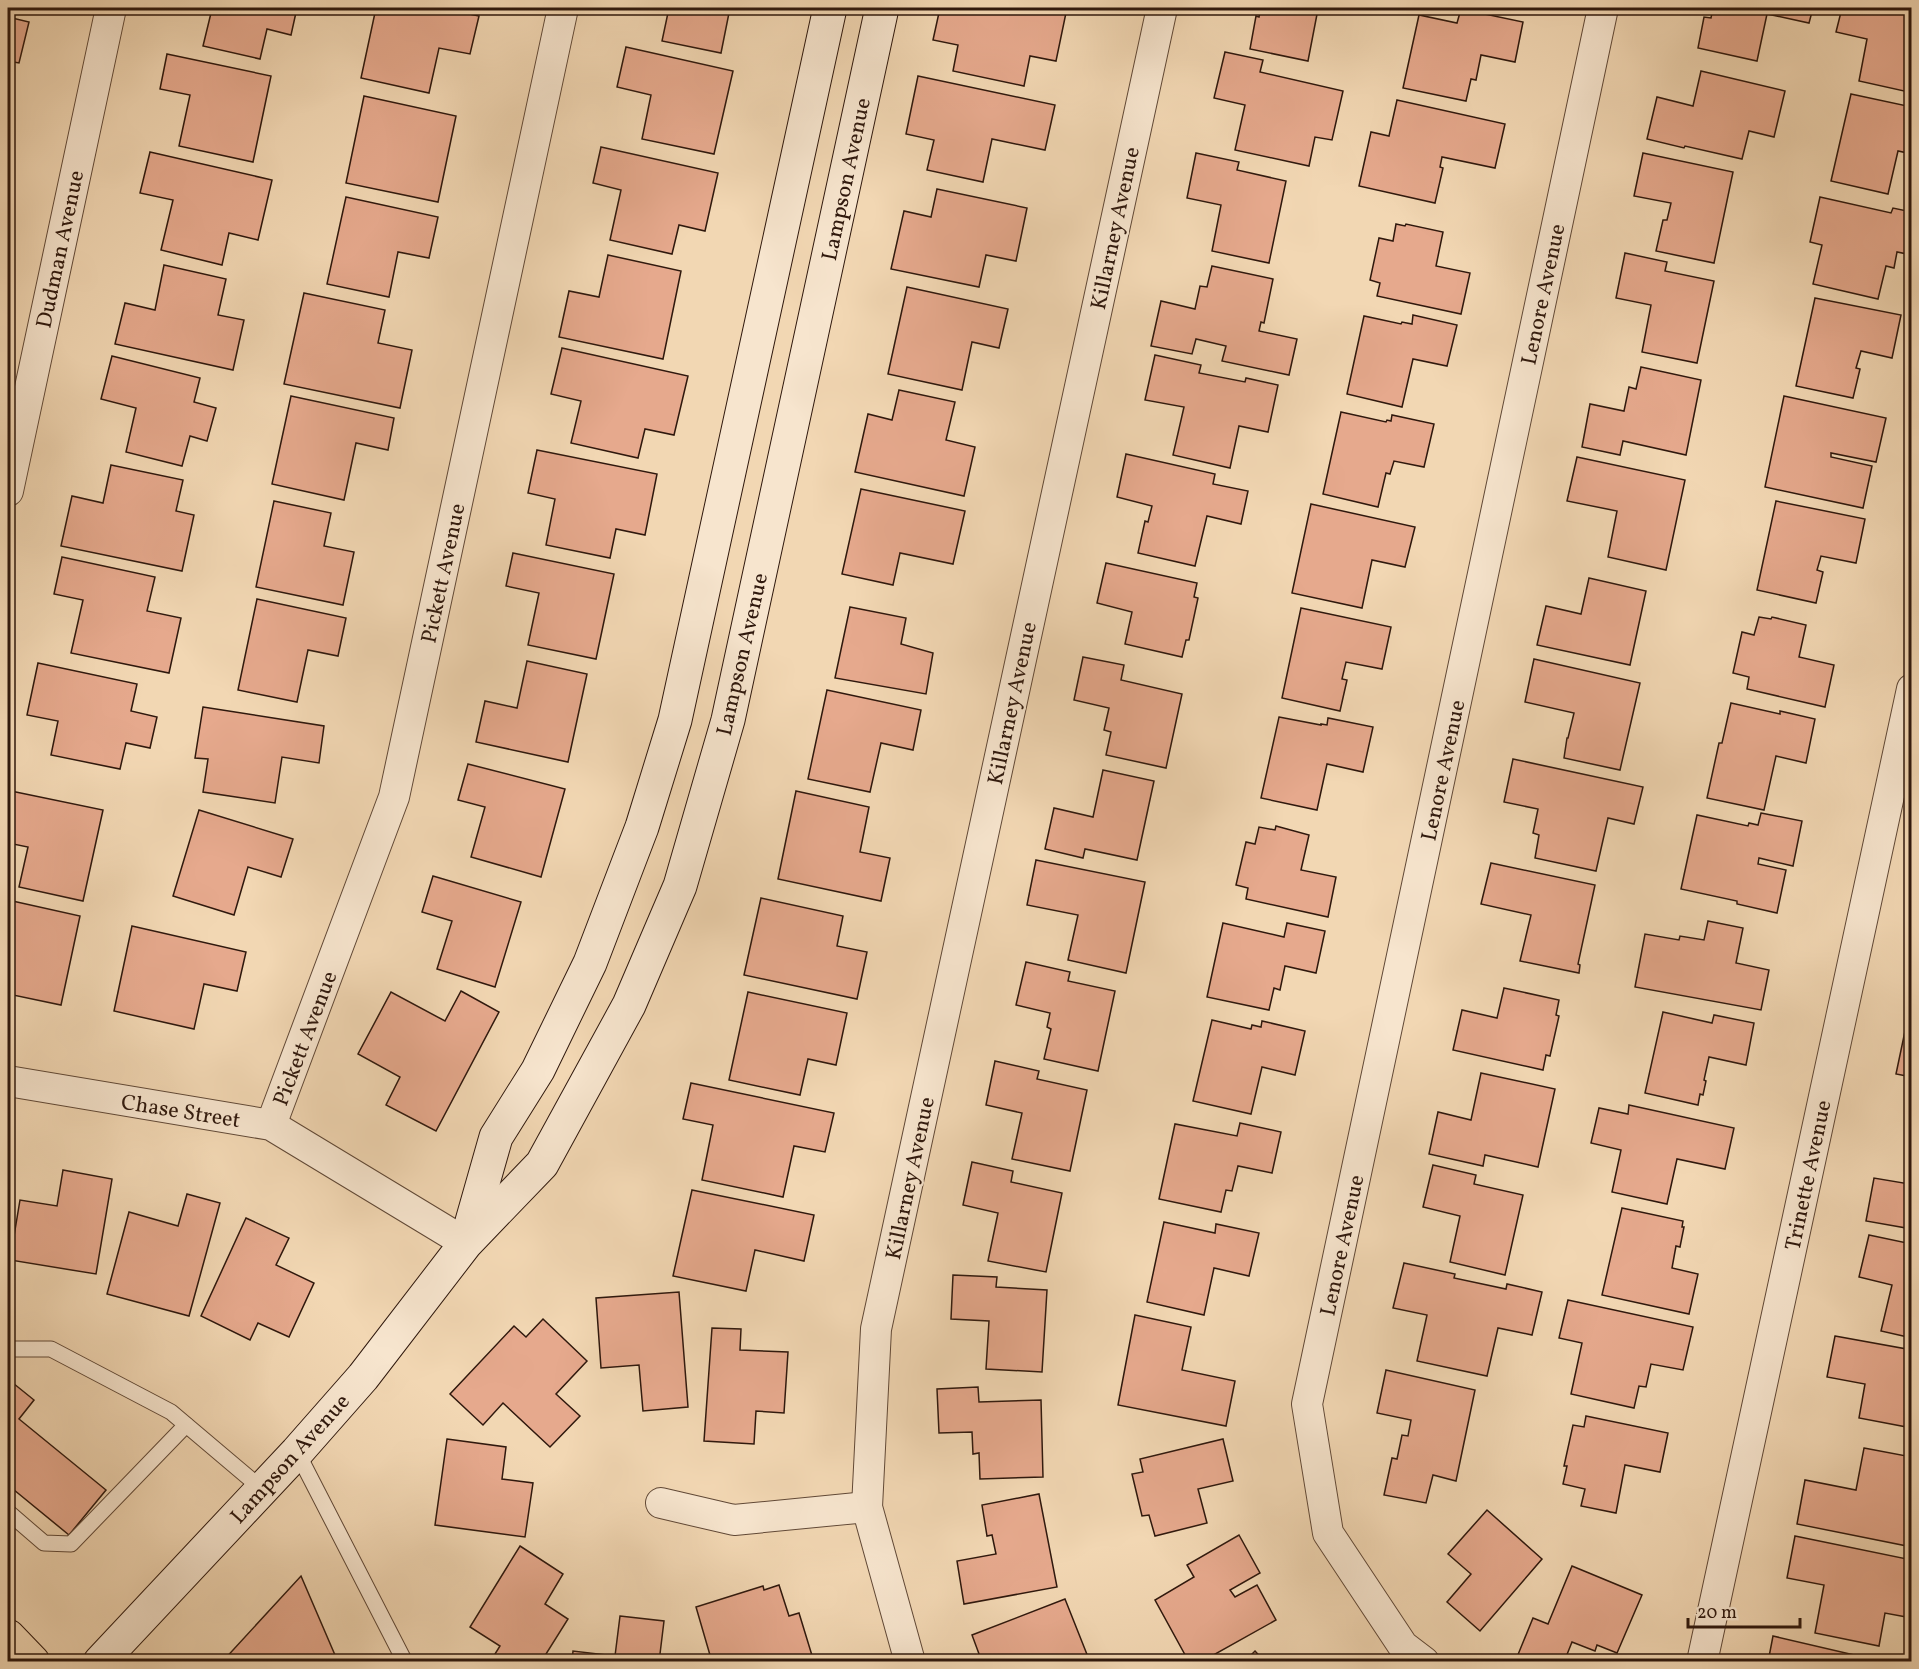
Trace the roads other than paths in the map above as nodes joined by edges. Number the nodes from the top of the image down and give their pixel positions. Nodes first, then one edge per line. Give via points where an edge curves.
1 (111, 8) edge
2 (563, 8) edge
3 (830, 8) edge
4 (882, 8) edge
5 (1162, 8) edge
6 (1603, 8) edge
7 (8, 491) edge
8 (1911, 689) edge
9 (8, 1081) edge
10 (271, 1125) junction
11 (466, 1243) junction
12 (8, 1349) edge
13 (186, 1425) junction
14 (297, 1452) junction
15 (262, 1489) junction
16 (661, 1503) dead end
17 (867, 1507) junction
18 (8, 1512) edge
19 (8, 1636) edge
20 (33, 1662) edge
21 (100, 1662) edge
22 (405, 1662) edge
23 (910, 1662) edge
24 (1424, 1662) edge
25 (1702, 1662) edge

1 - 7 street, Dudman Avenue
2 - 10 street, Pickett Avenue via 394,797
3 - 11 main road, Lampson Avenue via 675,720 642,827 590,963 538,1070 496,1137
4 - 11 main road, Lampson Avenue via 728,720 680,886 629,1005 542,1164
5 - 17 street, Killarney Avenue via 876,1329
6 - 24 street, Lenore Avenue via 1308,1404 1328,1533 1403,1646
8 - 25 street, Trinette Avenue
9 - 10 street, Chase Street
10 - 11 street, Chase Street
11 - 14 main road, Lampson Avenue via 363,1377
12 - 13 lane via 51,1349 171,1412
13 - 15 lane
13 - 18 lane via 71,1544 44,1543
14 - 15 main road, Lampson Avenue
14 - 22 lane
15 - 21 main road, Lampson Avenue
16 - 17 street via 734,1520
17 - 23 street, Killarney Avenue
19 - 20 main road

